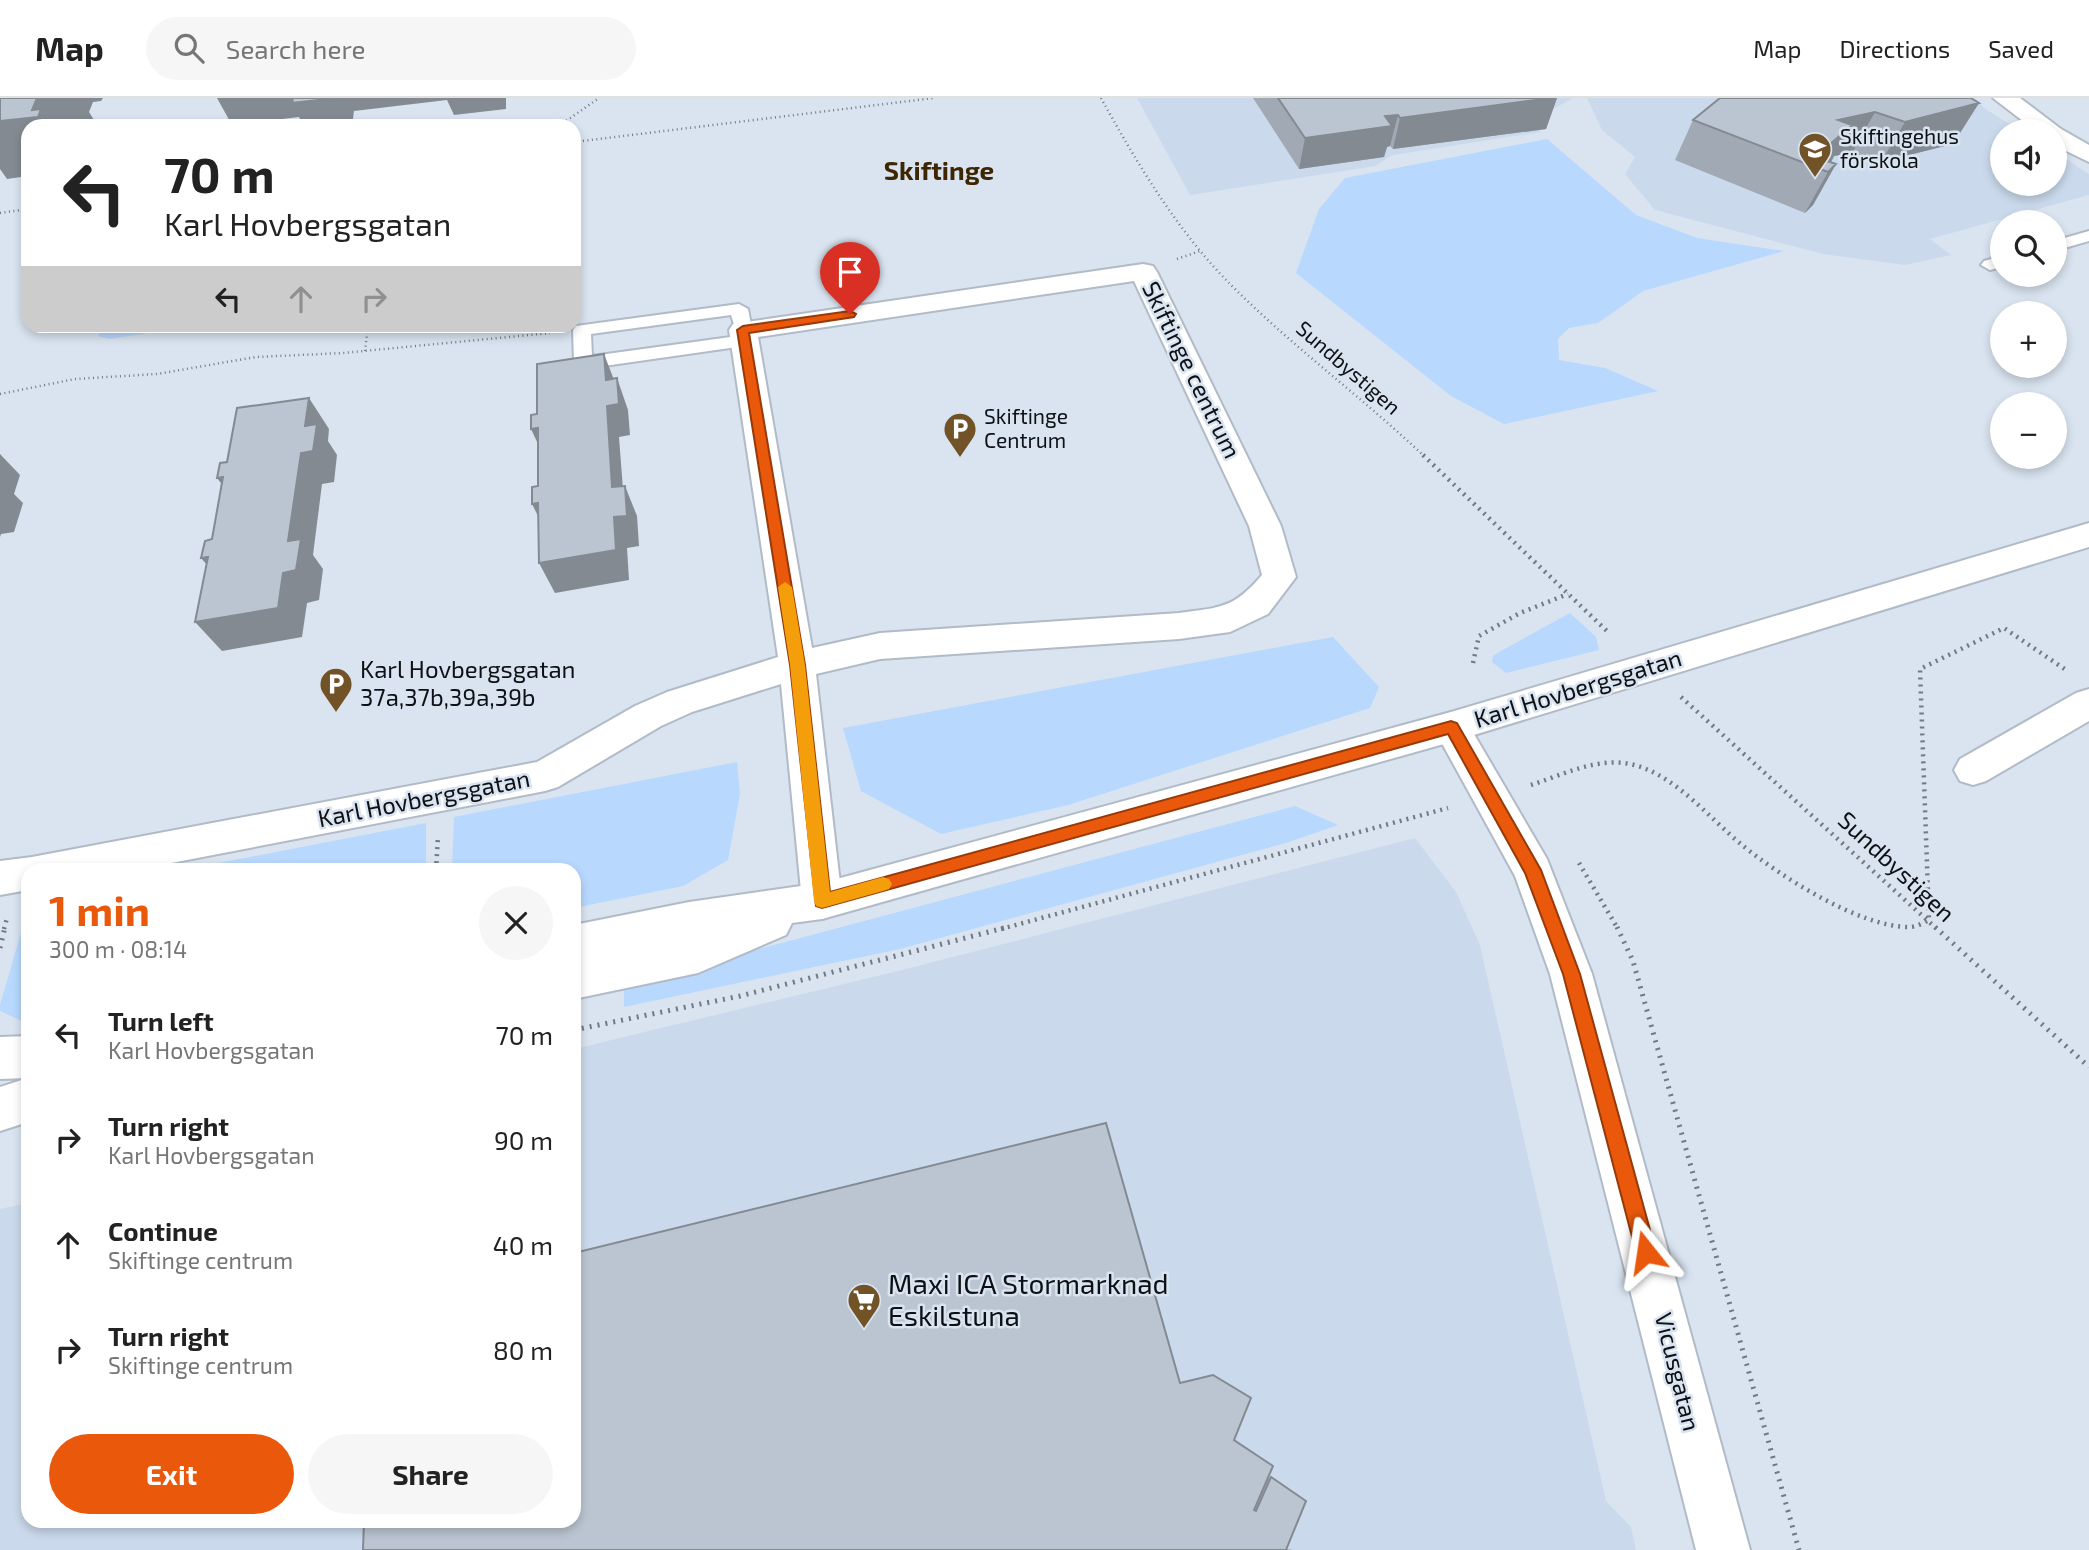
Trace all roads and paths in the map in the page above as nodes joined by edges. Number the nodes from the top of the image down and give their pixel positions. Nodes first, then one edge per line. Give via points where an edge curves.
1 (599, 98) edge
2 (934, 98) edge
3 (1101, 98) edge
4 (2005, 98) edge
5 (569, 119) edge
6 (2035, 119) edge
7 (581, 141) edge
8 (2067, 141) edge
9 (2089, 155) edge
10 (21, 210) edge
11 (0, 213) edge
12 (2089, 236) edge
13 (2067, 242) edge
14 (582, 330) joint
15 (367, 333) edge
16 (551, 333) edge
17 (744, 335) junction
18 (365, 351) junction
19 (0, 394) edge
20 (2089, 535) edge
21 (1568, 594) junction
22 (2004, 628) dead end
23 (1609, 633) dead end
24 (1473, 663) dead end
25 (797, 665) junction
26 (2068, 671) dead end
27 (1678, 694) dead end
28 (2089, 703) edge
29 (1451, 727) junction
30 (1973, 770) dead end
31 (1536, 783) junction
32 (1542, 794) dead end
33 (1490, 796) junction
34 (1573, 852) dead end
35 (81, 863) edge
36 (21, 874) edge
37 (0, 878) edge
38 (822, 901) junction
39 (1929, 920) junction
40 (581, 943) edge
41 (581, 979) edge
42 (581, 1029) edge
43 (21, 1057) edge
44 (0, 1058) edge
45 (2089, 1067) edge
46 (21, 1102) edge
47 (0, 1109) edge
48 (1723, 1550) edge
49 (1799, 1550) edge

1 - 5 path
2 - 7 path
3 - 21 path, Sundbystigen via 1141,171 1233,287 1421,453
4 - 6 street
8 - 9 street
10 - 11 path
12 - 13 lane
14 - 17 lane via 739,309
14 - 17 lane via 583,363
15 - 18 path
16 - 18 path
17 - 25 street
17 - 25 street, Skiftinge centrum via 1143,272 1265,526 1279,577 1256,605 1230,619 880,646
18 - 19 path via 256,357 167,373 75,379
20 - 29 street, Karl Hovbergsgatan
21 - 23 path, Sundbystigen
21 - 24 path via 1479,636
22 - 26 path
25 - 35 street, Karl Hovbergsgatan via 648,716 545,776
25 - 38 street
27 - 39 path, Sundbystigen
28 - 30 street
29 - 33 street, Vicusgatan
29 - 38 street, Karl Hovbergsgatan
31 - 32 path
31 - 33 path
31 - 39 path via 1614,762 1640,767 1674,788 1780,874 1848,909 1895,926 1913,927
33 - 42 path via 1038,920 740,996
33 - 48 street, Vicusgatan via 1533,870 1571,974
34 - 49 path via 1633,961
36 - 37 street
38 - 40 street, Karl Hovbergsgatan via 689,920
38 - 41 street, Karl Hovbergsgatan via 698,954
39 - 45 path, Sundbystigen
43 - 44 street
46 - 47 street

